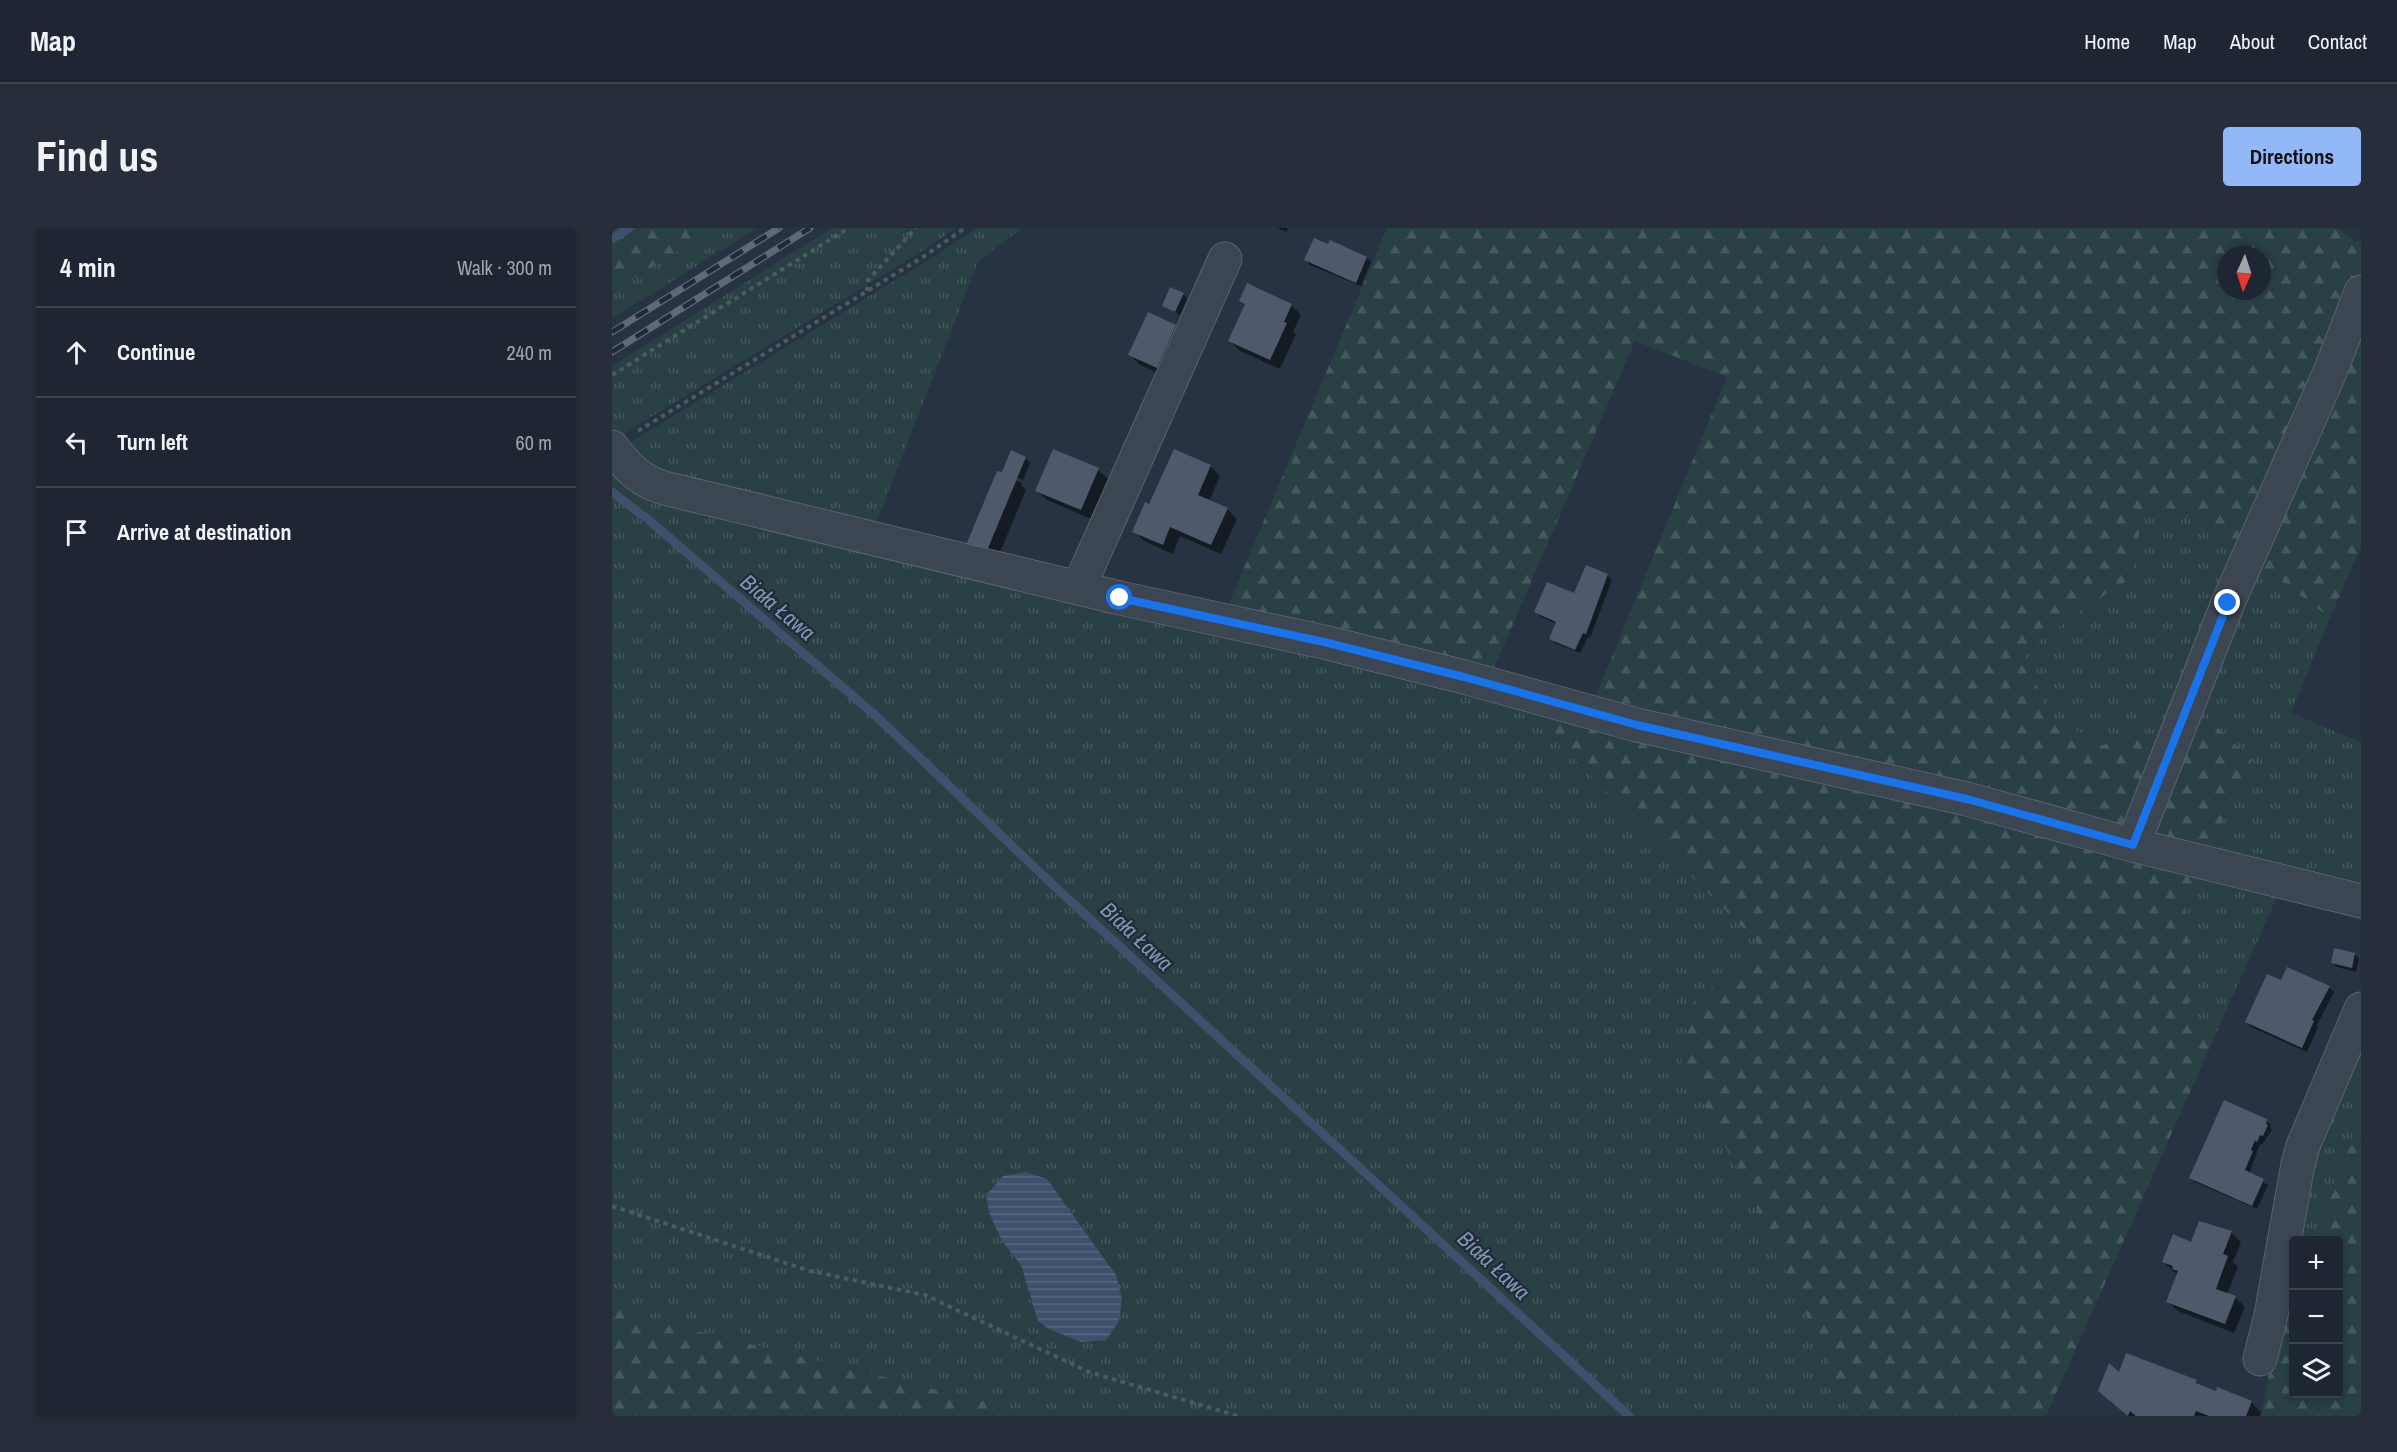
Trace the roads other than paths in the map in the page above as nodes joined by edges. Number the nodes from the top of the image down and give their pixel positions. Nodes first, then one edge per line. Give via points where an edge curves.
1 (1225, 259) dead end
2 (2361, 292) edge
3 (612, 447) edge
4 (1079, 587) junction
5 (2133, 845) junction
6 (2361, 901) edge
7 (2361, 1009) edge
8 (2260, 1359) dead end

1 - 4 lane
2 - 5 lane via 2228,603
3 - 4 lane via 637,475 651,484
4 - 5 lane via 1324,642 1637,725 1967,799
5 - 6 lane
7 - 8 lane via 2301,1155

